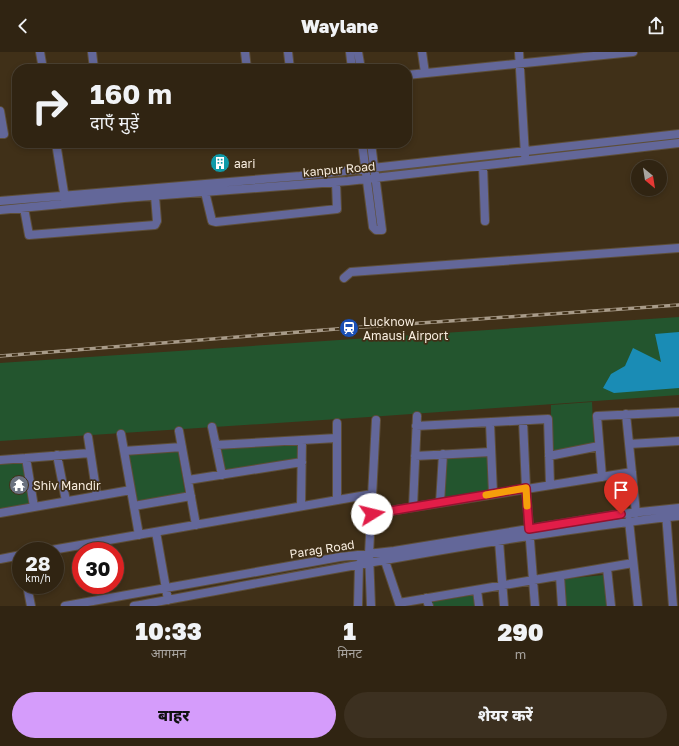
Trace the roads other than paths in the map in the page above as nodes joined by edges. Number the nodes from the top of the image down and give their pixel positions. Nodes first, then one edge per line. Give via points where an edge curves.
1 (40, 52) edge
2 (92, 52) edge
3 (245, 52) edge
4 (288, 52) edge
5 (350, 52) edge
6 (358, 52) edge
7 (422, 52) edge
8 (519, 52) edge
9 (633, 52) edge
10 (594, 54) edge
11 (520, 63) junction
12 (42, 64) edge
13 (93, 64) edge
14 (246, 64) edge
15 (289, 64) edge
16 (351, 64) edge
17 (360, 64) edge
18 (425, 73) junction
19 (412, 74) edge
20 (0, 111) edge
21 (0, 134) edge
22 (679, 134) edge
23 (679, 143) edge
24 (57, 148) edge
25 (364, 148) edge
26 (371, 148) edge
27 (524, 150) junction
28 (525, 161) junction
29 (483, 166) junction
30 (370, 168) junction
31 (375, 178) junction
32 (367, 179) junction
33 (336, 182) junction
34 (205, 192) junction
35 (155, 196) junction
36 (65, 200) junction
37 (0, 201) edge
38 (24, 208) junction
39 (0, 210) edge
40 (485, 221) dead end
41 (679, 248) edge
42 (344, 278) dead end
43 (679, 412) edge
44 (626, 414) junction
45 (417, 416) dead end
46 (376, 420) dead end
47 (523, 421) junction
48 (337, 423) dead end
49 (490, 423) junction
50 (416, 426) junction
51 (212, 427) dead end
52 (179, 431) dead end
53 (121, 434) dead end
54 (88, 437) dead end
55 (337, 438) junction
56 (302, 440) junction
57 (679, 441) edge
58 (629, 444) junction
59 (216, 445) junction
60 (599, 446) junction
61 (182, 447) junction
62 (124, 451) junction
63 (491, 452) junction
64 (90, 453) junction
65 (443, 454) junction
66 (57, 455) junction
67 (415, 456) junction
68 (549, 456) junction
69 (26, 458) junction
70 (0, 460) edge
71 (302, 462) junction
72 (632, 472) junction
73 (222, 475) junction
74 (602, 477) junction
75 (188, 480) junction
76 (550, 485) junction
77 (526, 488) junction
78 (131, 490) junction
79 (372, 494) junction
80 (493, 494) junction
81 (98, 496) junction
82 (191, 496) junction
83 (337, 500) junction
84 (66, 501) junction
85 (440, 503) junction
86 (134, 506) junction
87 (301, 506) junction
88 (34, 507) junction
89 (413, 507) junction
90 (679, 508) edge
91 (0, 513) edge
92 (636, 513) junction
93 (666, 513) junction
94 (372, 514) junction
95 (679, 516) edge
96 (629, 521) junction
97 (196, 525) junction
98 (156, 532) junction
99 (530, 533) junction
100 (139, 535) junction
101 (499, 540) junction
102 (64, 548) edge
103 (383, 556) junction
104 (12, 557) edge
105 (369, 558) junction
106 (0, 559) edge
107 (679, 559) edge
108 (670, 560) junction
109 (634, 563) junction
110 (359, 564) junction
111 (607, 568) junction
112 (560, 576) junction
113 (534, 581) junction
114 (502, 586) junction
115 (166, 588) junction
116 (477, 590) junction
117 (29, 594) edge
118 (168, 600) junction
119 (428, 602) edge
120 (399, 604) edge
121 (150, 605) edge
122 (31, 606) edge
123 (65, 606) edge
124 (134, 606) edge
125 (358, 606) edge
126 (370, 606) edge
127 (479, 606) edge
128 (504, 606) edge
129 (536, 606) edge
130 (562, 606) edge
131 (611, 606) edge
132 (638, 606) edge
133 (673, 606) edge

1 - 12 street
2 - 13 street
3 - 14 street
4 - 15 street
5 - 16 street
6 - 17 street
7 - 18 street
8 - 11 street
9 - 10 street
10 - 11 street
11 - 18 street
11 - 27 street
18 - 19 street
20 - 21 street via 4,134
22 - 27 street
23 - 28 street, kanpur Road
24 - 36 street
25 - 30 street
26 - 30 street
27 - 28 street
27 - 30 street
28 - 29 street, kanpur Road
29 - 31 street, kanpur Road
29 - 40 street
30 - 31 street
30 - 32 street
30 - 36 street
31 - 32 street, kanpur Road
31 - 32 street via 382,230 373,227
32 - 33 street, kanpur Road
33 - 34 street, kanpur Road
33 - 34 street via 338,209 216,222 212,221
34 - 35 street, kanpur Road
35 - 36 street, kanpur Road
35 - 38 street via 155,225 29,235
36 - 37 street
36 - 38 street, kanpur Road
38 - 39 street, kanpur Road
41 - 42 street via 350,272
43 - 44 street
44 - 58 street
44 - 60 street via 597,416
45 - 50 street
46 - 79 street
47 - 49 street
47 - 68 street via 548,419
47 - 77 street
48 - 55 street
49 - 50 street
49 - 63 street
50 - 67 street
51 - 59 street
52 - 61 street
53 - 62 street
54 - 64 street
55 - 56 street
55 - 83 street
56 - 59 street
56 - 71 street
57 - 58 street
58 - 72 street
59 - 73 street
60 - 68 street
60 - 74 street
61 - 62 street
61 - 75 street
62 - 78 street
63 - 65 street
63 - 80 street
64 - 66 street
64 - 81 street
65 - 67 street
65 - 85 street
66 - 69 street
66 - 84 street
67 - 89 street
68 - 76 street
69 - 70 street
69 - 88 street
71 - 73 street
71 - 87 street
72 - 74 street
72 - 92 street
73 - 75 street
74 - 76 street
75 - 82 street
76 - 77 street
77 - 80 street
77 - 99 street
78 - 81 street
78 - 86 street
79 - 83 street
79 - 94 street
80 - 85 street
81 - 84 street
82 - 86 street
82 - 97 street
83 - 87 street
84 - 88 street
85 - 89 street
86 - 100 street
87 - 97 street
88 - 91 street
89 - 94 street
90 - 93 street, Parag Road
92 - 93 street, Parag Road
92 - 99 street, Parag Road
93 - 95 street, Parag Road
93 - 96 street, Parag Road
93 - 108 street
94 - 105 street
96 - 99 street, Parag Road
96 - 109 street
97 - 98 street
98 - 100 street
98 - 115 street
99 - 101 street, Parag Road
99 - 103 street, Parag Road
99 - 113 street
100 - 102 street
101 - 103 street, Parag Road
101 - 114 street
103 - 105 street, Parag Road
103 - 120 street
104 - 106 street
105 - 110 street
105 - 115 street, Parag Road via 340,557
105 - 126 street
107 - 108 street
108 - 133 street
109 - 111 street
109 - 132 street
110 - 118 street, Parag Road
110 - 125 street
111 - 112 street
111 - 131 street
112 - 113 street
112 - 130 street
113 - 114 street
113 - 129 street
114 - 116 street
114 - 128 street
115 - 118 street
115 - 123 street, Parag Road
116 - 119 street
116 - 127 street
117 - 122 street
118 - 121 street, Parag Road
119 - 120 street
121 - 124 street, Parag Road

